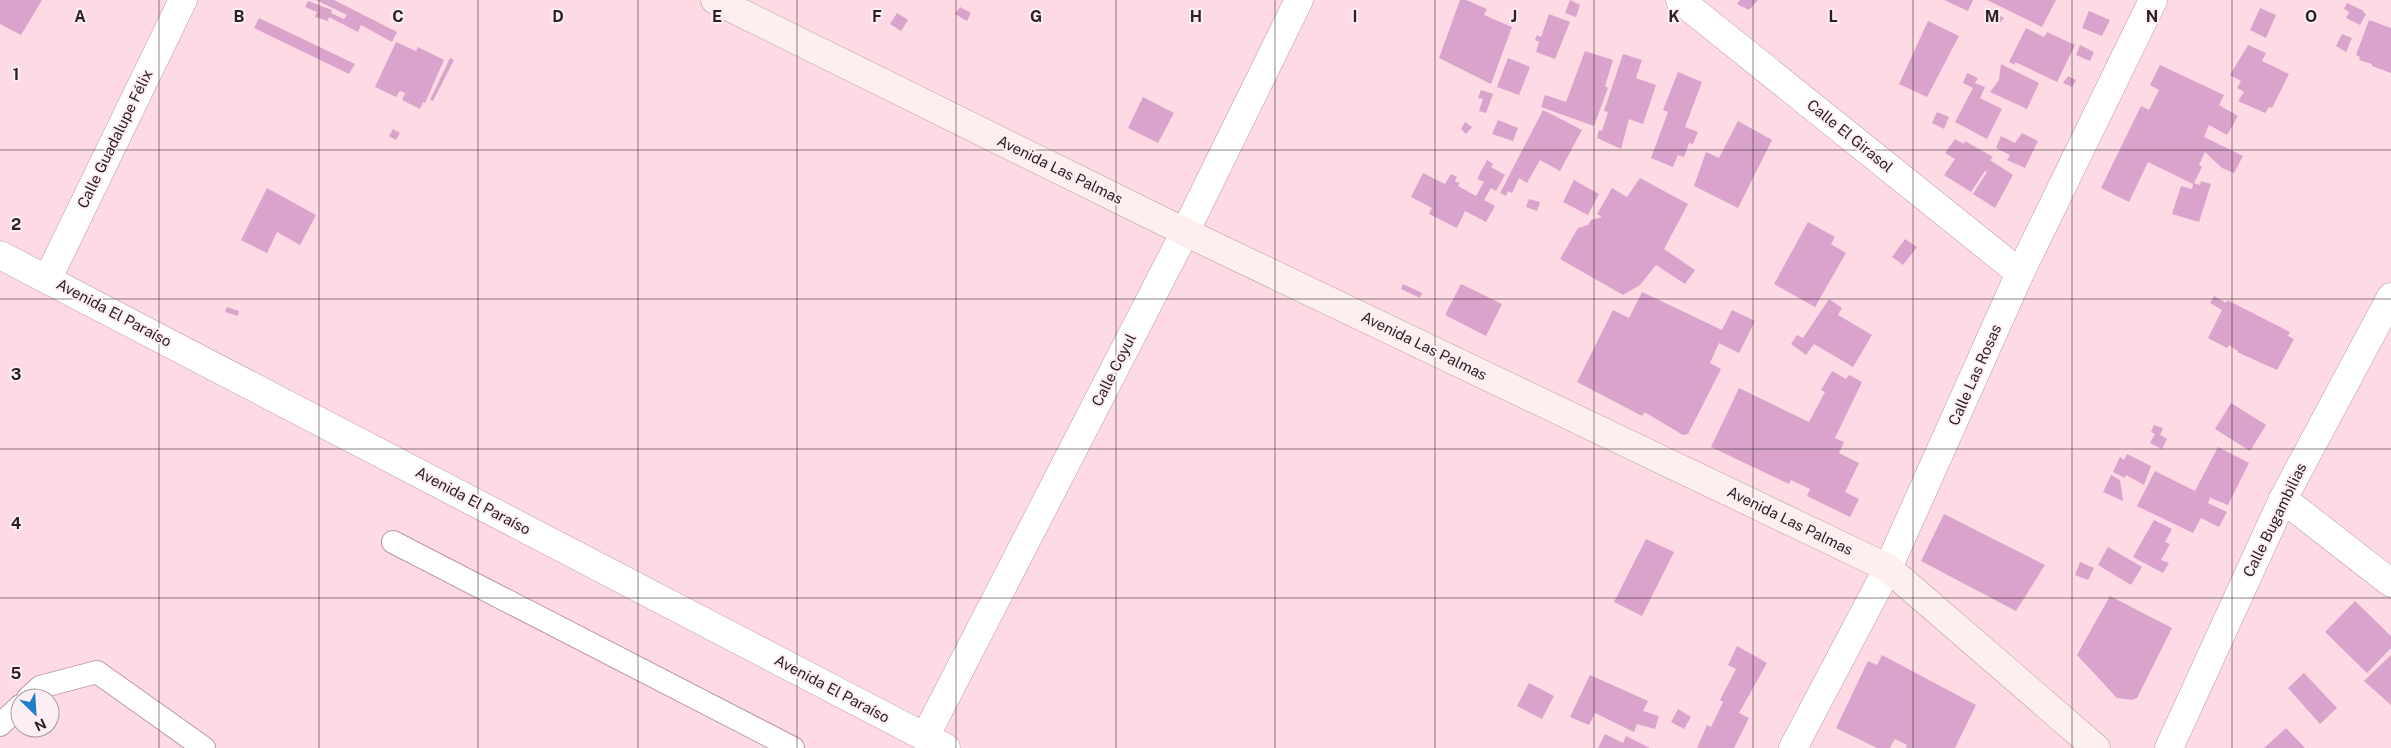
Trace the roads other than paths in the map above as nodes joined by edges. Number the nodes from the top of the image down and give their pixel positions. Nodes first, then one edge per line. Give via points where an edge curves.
1 (183, 0) edge
2 (715, 0) edge
3 (1299, 0) edge
4 (1680, 0) edge
5 (2153, 0) edge
6 (1185, 232) junction
7 (0, 255) edge
8 (2020, 273) junction
9 (48, 278) junction
10 (2391, 297) edge
11 (2283, 499) junction
12 (393, 542) dead end
13 (1888, 568) junction
14 (2391, 583) edge
15 (40, 688) edge
16 (10, 716) edge
17 (0, 725) edge
18 (935, 743) edge
19 (204, 748) edge
20 (792, 748) edge
21 (1793, 748) edge
22 (2096, 748) edge
23 (2169, 748) edge

1 - 9 street, Calle Guadalupe Félix
2 - 6 street, Avenida Las Palmas
3 - 6 street, Calle Coyul
4 - 8 street, Calle El Girasol
5 - 8 street, Calle Las Rosas
6 - 13 street, Avenida Las Palmas
6 - 18 street, Calle Coyul
7 - 9 street, Avenida El Paraíso
8 - 13 street, Calle Las Rosas
9 - 18 street, Avenida El Paraíso
10 - 11 street, Calle Bugambilias
11 - 14 street
11 - 23 street, Calle Bugambilias
12 - 20 lane
13 - 21 street, Calle Las Rosas
13 - 22 street, Avenida Las Palmas
15 - 19 lane via 97,672
16 - 17 lane

